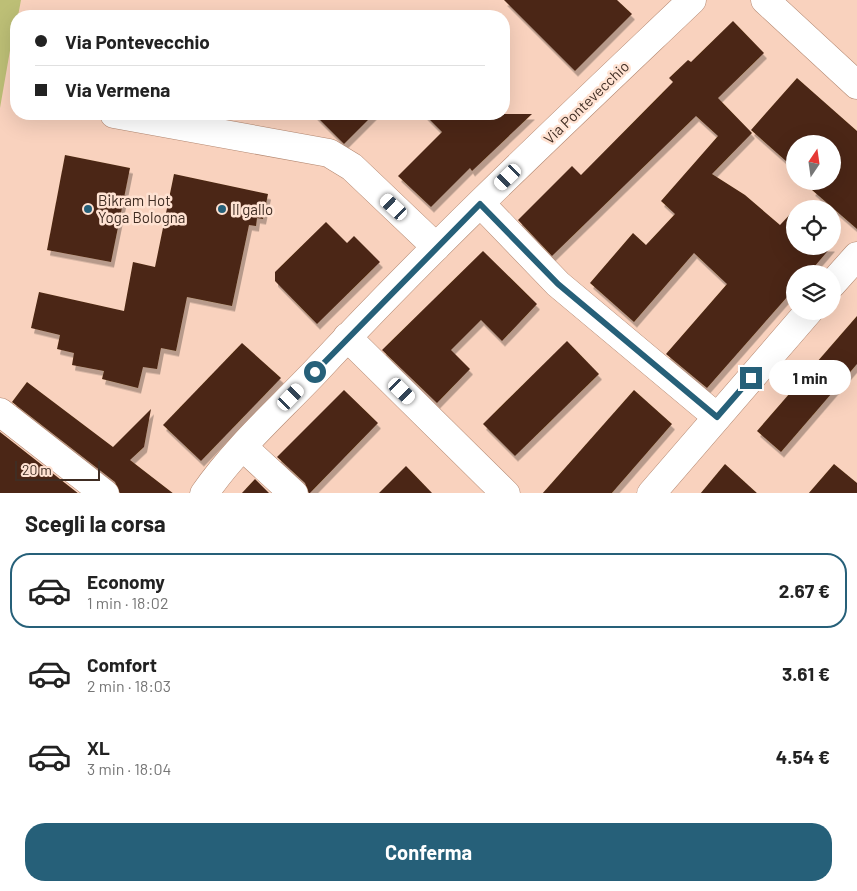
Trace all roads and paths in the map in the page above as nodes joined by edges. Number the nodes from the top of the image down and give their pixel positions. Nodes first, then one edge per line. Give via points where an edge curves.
1 (692, 0) edge
2 (765, 0) edge
3 (857, 85) edge
4 (147, 120) edge
5 (480, 204) junction
6 (436, 247) junction
7 (857, 256) edge
8 (841, 274) edge
9 (801, 320) edge
10 (347, 337) junction
11 (0, 412) edge
12 (717, 417) junction
13 (243, 446) junction
14 (104, 493) edge
15 (205, 493) edge
16 (293, 493) edge
17 (505, 493) edge
18 (652, 493) edge

1 - 5 street, Via Pontevecchio
2 - 3 street
4 - 6 street via 329,153 352,167
5 - 6 street, Via Pontevecchio
5 - 12 street via 558,284
6 - 10 street, Via Pontevecchio
7 - 8 street
9 - 12 street
10 - 13 street, Via Pontevecchio
10 - 17 street
11 - 14 street
12 - 18 street
13 - 15 street, Via Pontevecchio
13 - 16 street

